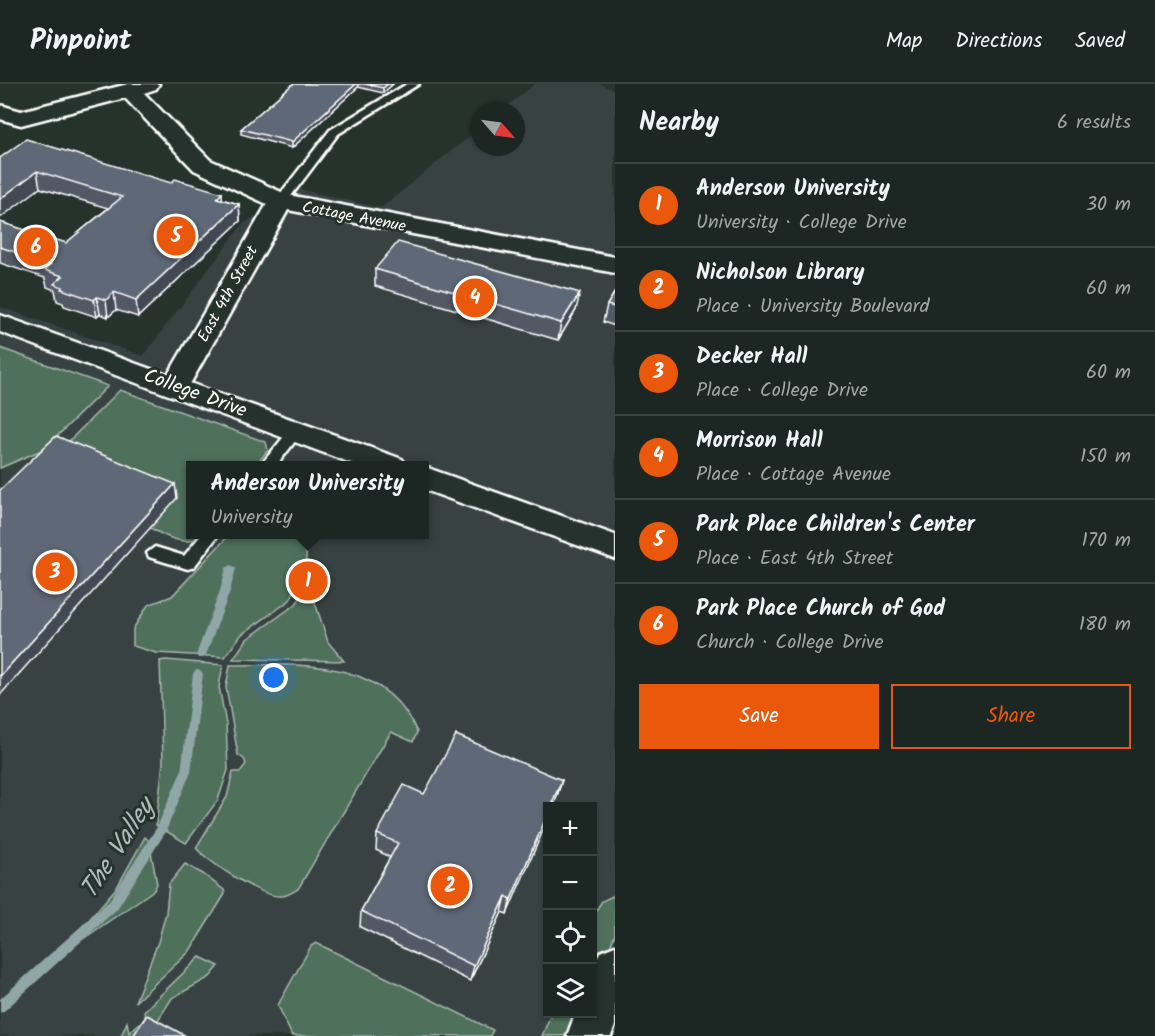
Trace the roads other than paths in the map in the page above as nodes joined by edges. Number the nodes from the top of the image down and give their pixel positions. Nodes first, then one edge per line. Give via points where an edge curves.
1 (153, 84) edge
2 (414, 84) edge
3 (129, 90) junction
4 (10, 115) edge
5 (280, 201) junction
6 (615, 265) edge
7 (0, 323) edge
8 (175, 387) junction
9 (296, 431) junction
10 (270, 461) edge
11 (380, 461) edge
12 (429, 479) edge
13 (207, 539) edge
14 (615, 547) edge
15 (155, 553) dead end
16 (615, 967) edge
17 (589, 1036) edge

1 - 3 street
2 - 5 lane via 334,132
3 - 4 street
3 - 5 street, Cottage Avenue via 202,165
5 - 6 street, Cottage Avenue
5 - 8 street, East 4th Street
7 - 8 street, College Drive
8 - 9 street, College Drive
9 - 10 lane
9 - 11 street, College Drive
12 - 14 street
13 - 15 lane via 188,563
16 - 17 street

